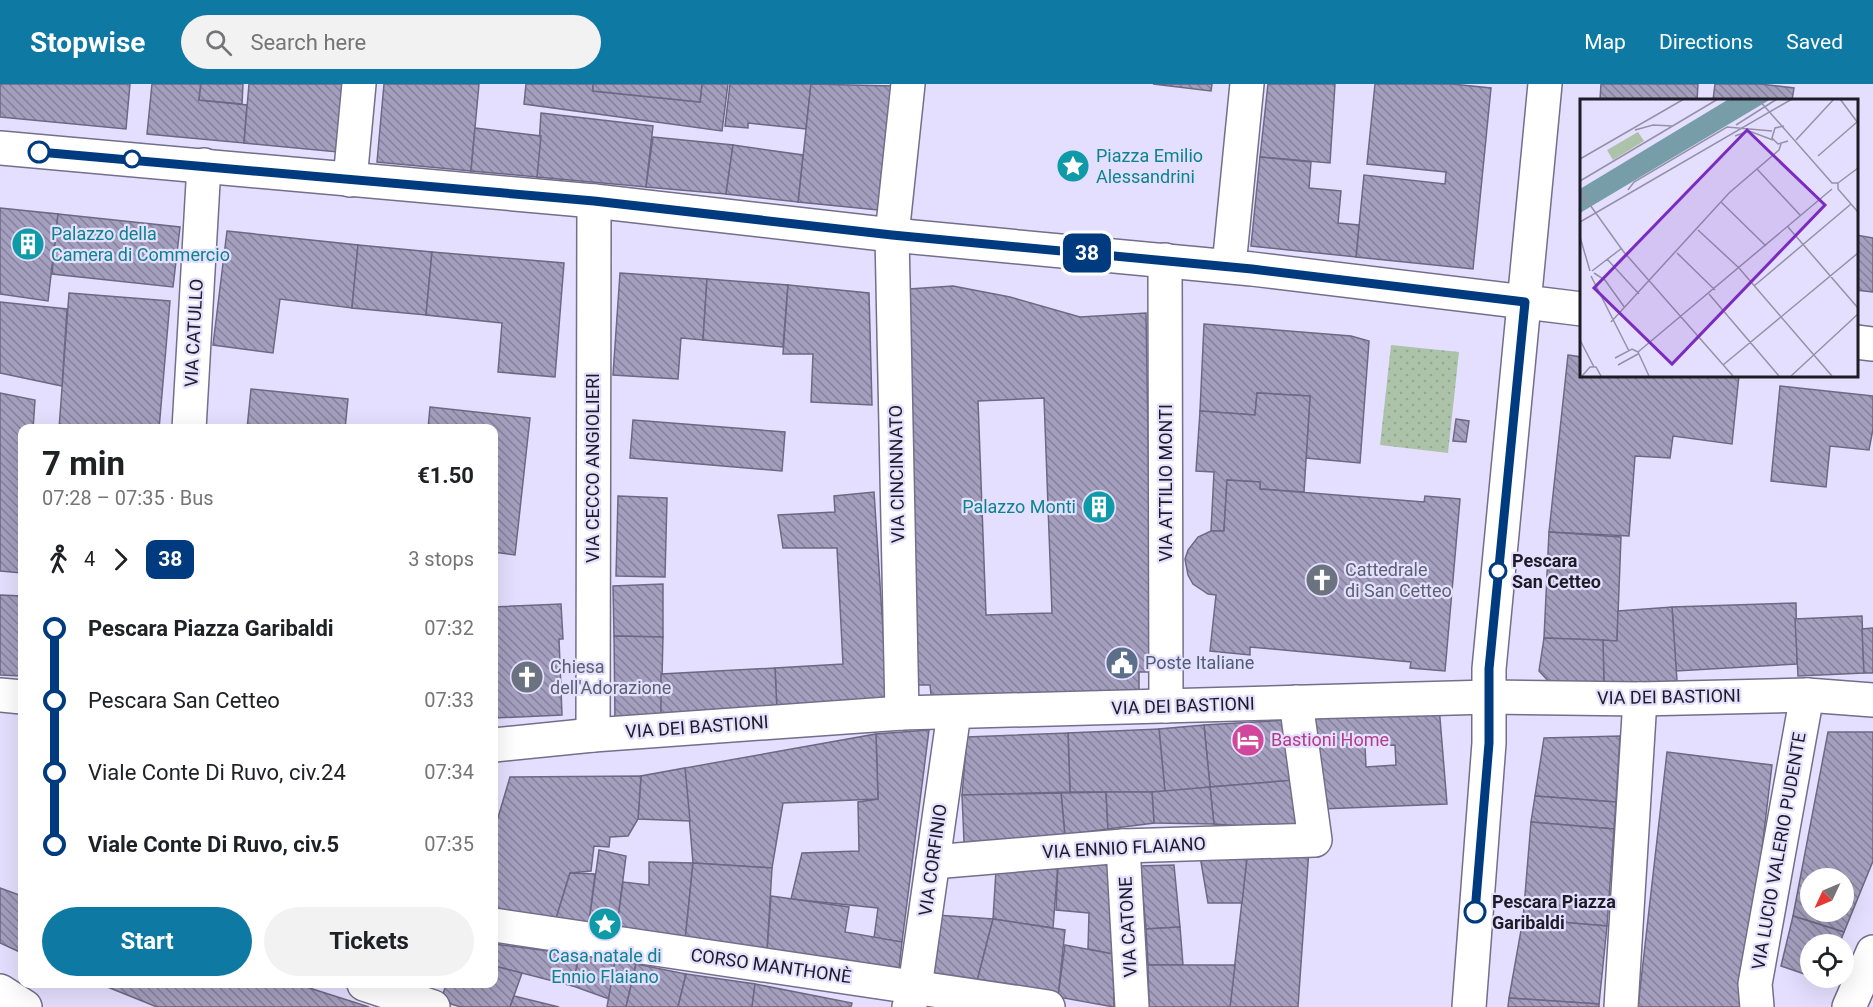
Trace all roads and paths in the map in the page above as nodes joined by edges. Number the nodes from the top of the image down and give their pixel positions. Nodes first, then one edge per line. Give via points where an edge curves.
1 (359, 84) edge
2 (908, 84) edge
3 (1247, 84) edge
4 (1545, 84) edge
5 (0, 148) edge
6 (204, 165) junction
7 (350, 180) junction
8 (594, 201) junction
9 (892, 235) junction
10 (1165, 260) junction
11 (1229, 266) junction
12 (1525, 302) junction
13 (1580, 309) edge
14 (1858, 342) edge
15 (1873, 344) edge
16 (189, 424) edge
17 (0, 695) edge
18 (1807, 695) junction
19 (18, 697) edge
20 (1489, 697) junction
21 (1640, 699) junction
22 (1873, 699) edge
23 (1296, 702) junction
24 (1166, 706) junction
25 (902, 713) junction
26 (954, 713) junction
27 (593, 735) junction
28 (498, 745) edge
29 (1123, 846) junction
30 (933, 862) junction
31 (498, 926) edge
32 (1873, 952) edge
33 (382, 988) edge
34 (0, 991) edge
35 (912, 997) edge
36 (430, 999) edge
37 (25, 1007) edge
38 (1048, 1007) edge
39 (1132, 1007) edge
40 (1469, 1007) edge
41 (1621, 1007) edge
42 (1756, 1007) edge
43 (1849, 1007) edge

1 - 7 main road
2 - 9 main road
3 - 11 main road
4 - 12 main road
5 - 6 main road
6 - 7 main road
6 - 16 main road, VIA CATULLO
7 - 8 main road
8 - 9 main road
8 - 27 main road, VIA CECCO ANGIOLIERI
9 - 10 main road
9 - 25 main road, VIA CINCINNATO
10 - 11 main road
10 - 24 main road, VIA ATTILIO MONTI
11 - 12 main road
12 - 13 main road
12 - 20 main road
14 - 15 main road
17 - 19 main road
18 - 21 main road, VIA DEI BASTIONI
18 - 22 main road, VIA DEI BASTIONI
18 - 42 main road, VIA LUCIO VALERIO PUDENTE via 1755,984
20 - 21 main road, VIA DEI BASTIONI
20 - 23 main road, VIA DEI BASTIONI
20 - 40 main road
21 - 41 main road
23 - 24 main road, VIA DEI BASTIONI
23 - 29 main road, VIA ENNIO FLAIANO via 1315,840
24 - 26 main road, VIA DEI BASTIONI
25 - 26 main road, VIA DEI BASTIONI
25 - 27 main road, VIA DEI BASTIONI
26 - 30 main road, VIA CORFINIO
27 - 28 main road, VIA DEI BASTIONI
29 - 30 main road, VIA ENNIO FLAIANO
29 - 39 main road, VIA CATONE
30 - 35 main road, VIA CORFINIO
31 - 35 main road, CORSO MANTHONÈ
32 - 43 main road
33 - 36 main road
34 - 37 main road
35 - 38 main road, CORSO MANTHONÈ

